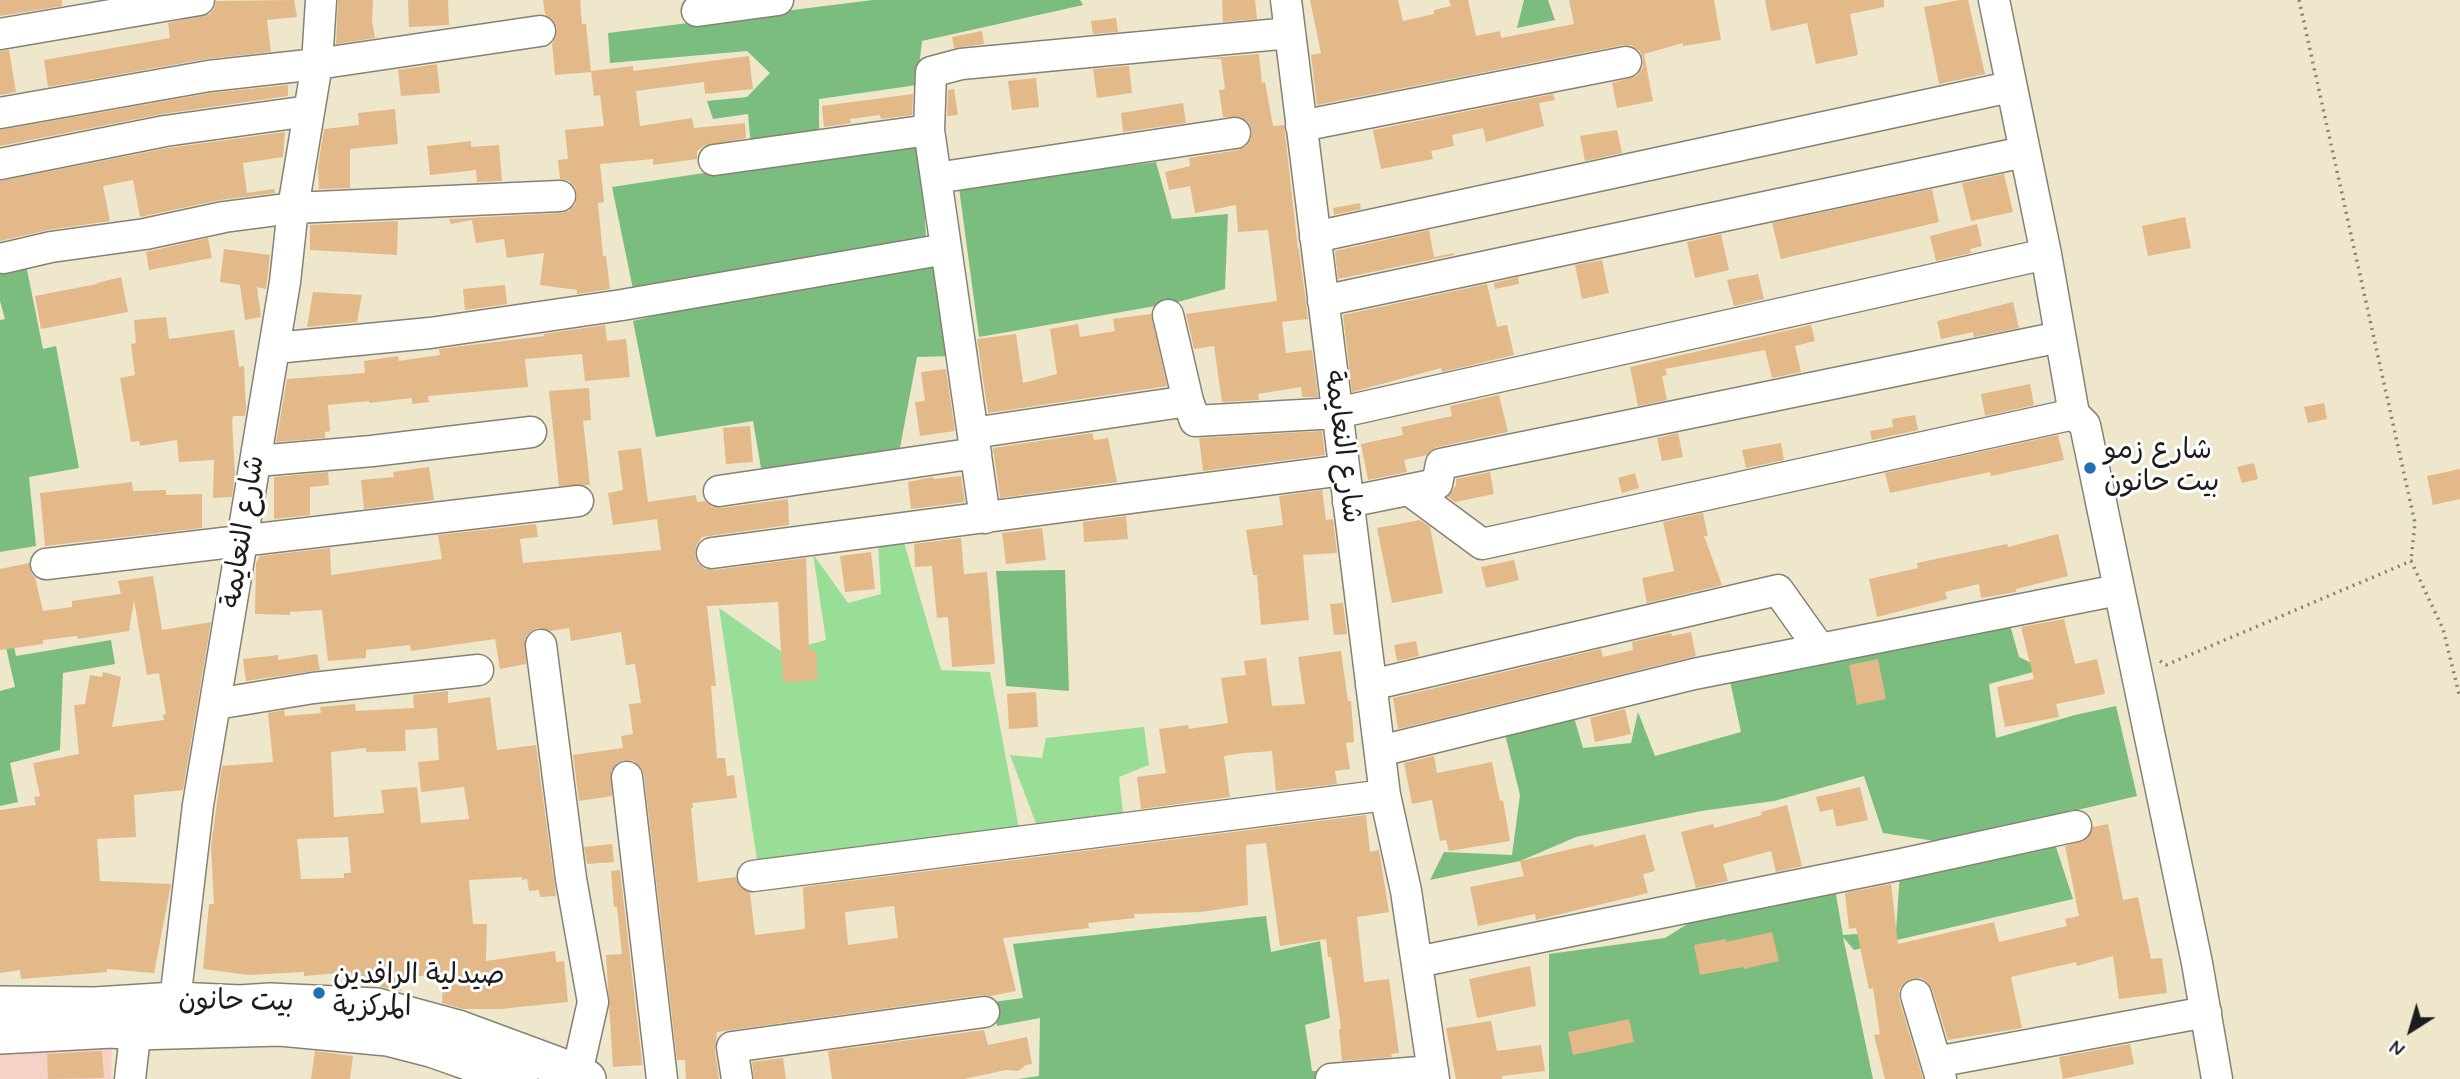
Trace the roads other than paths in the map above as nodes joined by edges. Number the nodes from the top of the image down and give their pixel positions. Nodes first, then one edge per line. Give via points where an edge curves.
1 (199, 0) edge
2 (321, 0) edge
3 (778, 0) edge
4 (1286, 0) edge
5 (1994, 0) edge
6 (697, 10) dead end
7 (540, 32) dead end
8 (1290, 33) junction
9 (0, 34) edge
10 (1626, 62) dead end
11 (317, 64) junction
12 (2010, 87) junction
13 (309, 111) junction
14 (0, 113) edge
15 (1301, 125) junction
16 (929, 130) junction
17 (1234, 133) dead end
18 (2024, 152) junction
19 (713, 160) dead end
20 (0, 164) edge
21 (936, 178) junction
22 (560, 196) dead end
23 (293, 208) junction
24 (1315, 237) junction
25 (946, 248) junction
26 (2046, 254) junction
27 (4, 258) dead end
28 (1323, 301) junction
29 (1168, 315) dead end
30 (2060, 337) junction
31 (275, 348) junction
32 (1188, 401) junction
33 (1337, 414) junction
34 (2074, 414) junction
35 (531, 432) dead end
36 (974, 443) junction
37 (257, 461) junction
38 (1344, 470) junction
39 (1409, 490) junction
40 (719, 491) dead end
41 (578, 501) dead end
42 (1348, 502) junction
43 (985, 518) junction
44 (244, 540) junction
45 (712, 553) dead end
46 (46, 564) dead end
47 (2118, 590) junction
48 (541, 645) dead end
49 (1820, 649) junction
50 (478, 670) dead end
51 (1371, 685) junction
52 (216, 704) junction
53 (1380, 751) junction
54 (627, 776) dead end
55 (1385, 795) junction
56 (2076, 826) dead end
57 (753, 876) dead end
58 (1417, 962) junction
59 (1916, 995) dead end
60 (175, 1001) junction
61 (0, 1006) edge
62 (984, 1012) dead end
63 (2206, 1012) junction
64 (137, 1017) junction
65 (0, 1035) edge
66 (1938, 1071) edge
67 (1434, 1075) edge
68 (581, 1077) edge
69 (130, 1079) edge
70 (519, 1079) edge
71 (662, 1079) edge
72 (737, 1079) edge
73 (1331, 1079) edge
74 (2217, 1079) edge

1 - 9 street
2 - 11 street, شارع النعايمة
3 - 6 street
4 - 8 street, شارع النعايمة
5 - 12 street
7 - 11 street
8 - 15 street, شارع النعايمة
8 - 16 street via 931,72
10 - 15 street
11 - 13 street, شارع النعايمة
11 - 14 street via 209,76
12 - 18 street
12 - 24 street
13 - 20 street via 165,131
13 - 23 street, شارع النعايمة
15 - 24 street, شارع النعايمة
16 - 19 street
16 - 21 street
17 - 21 street
18 - 26 street
18 - 28 street
21 - 25 street
22 - 23 street
23 - 27 street
23 - 31 street, شارع النعايمة
24 - 28 street, شارع النعايمة
25 - 31 street via 622,305
25 - 36 street
26 - 30 street
26 - 33 street
28 - 33 street, شارع النعايمة
29 - 32 street
30 - 34 street
30 - 39 street via 1441,464 1437,484
31 - 37 street, شارع النعايمة
32 - 33 street via 1195,421
32 - 36 street
33 - 38 street, شارع النعايمة
34 - 39 street via 1482,544
34 - 47 street via 2085,425
35 - 37 street
36 - 40 street
36 - 43 street
37 - 44 street, شارع النعايمة
38 - 42 street, شارع النعايمة
38 - 43 street
39 - 42 street
41 - 44 street
42 - 51 street, شارع النعايمة
43 - 45 street
44 - 46 street
44 - 52 street, شارع النعايمة
47 - 49 street
47 - 63 street
48 - 68 street via 571,879 593,1002
49 - 51 street via 1778,590
49 - 53 street via 1680,677
50 - 52 street
51 - 53 street, شارع النعايمة
52 - 60 street, شارع النعايمة via 198,805
53 - 55 street, شارع النعايمة
54 - 71 street
55 - 57 street
55 - 58 street, شارع النعايمة
56 - 58 street
58 - 67 street, شارع النعايمة
59 - 66 street
60 - 64 main road, بيت حانون
60 - 68 main road, بيت حانون via 377,1007 458,1030
61 - 64 main road, بيت حانون via 95,1006
62 - 72 street via 732,1047
63 - 66 street
63 - 74 street
64 - 65 main road, بيت حانون via 112,1029
64 - 69 street
64 - 70 main road, بيت حانون via 388,1037
67 - 73 street

